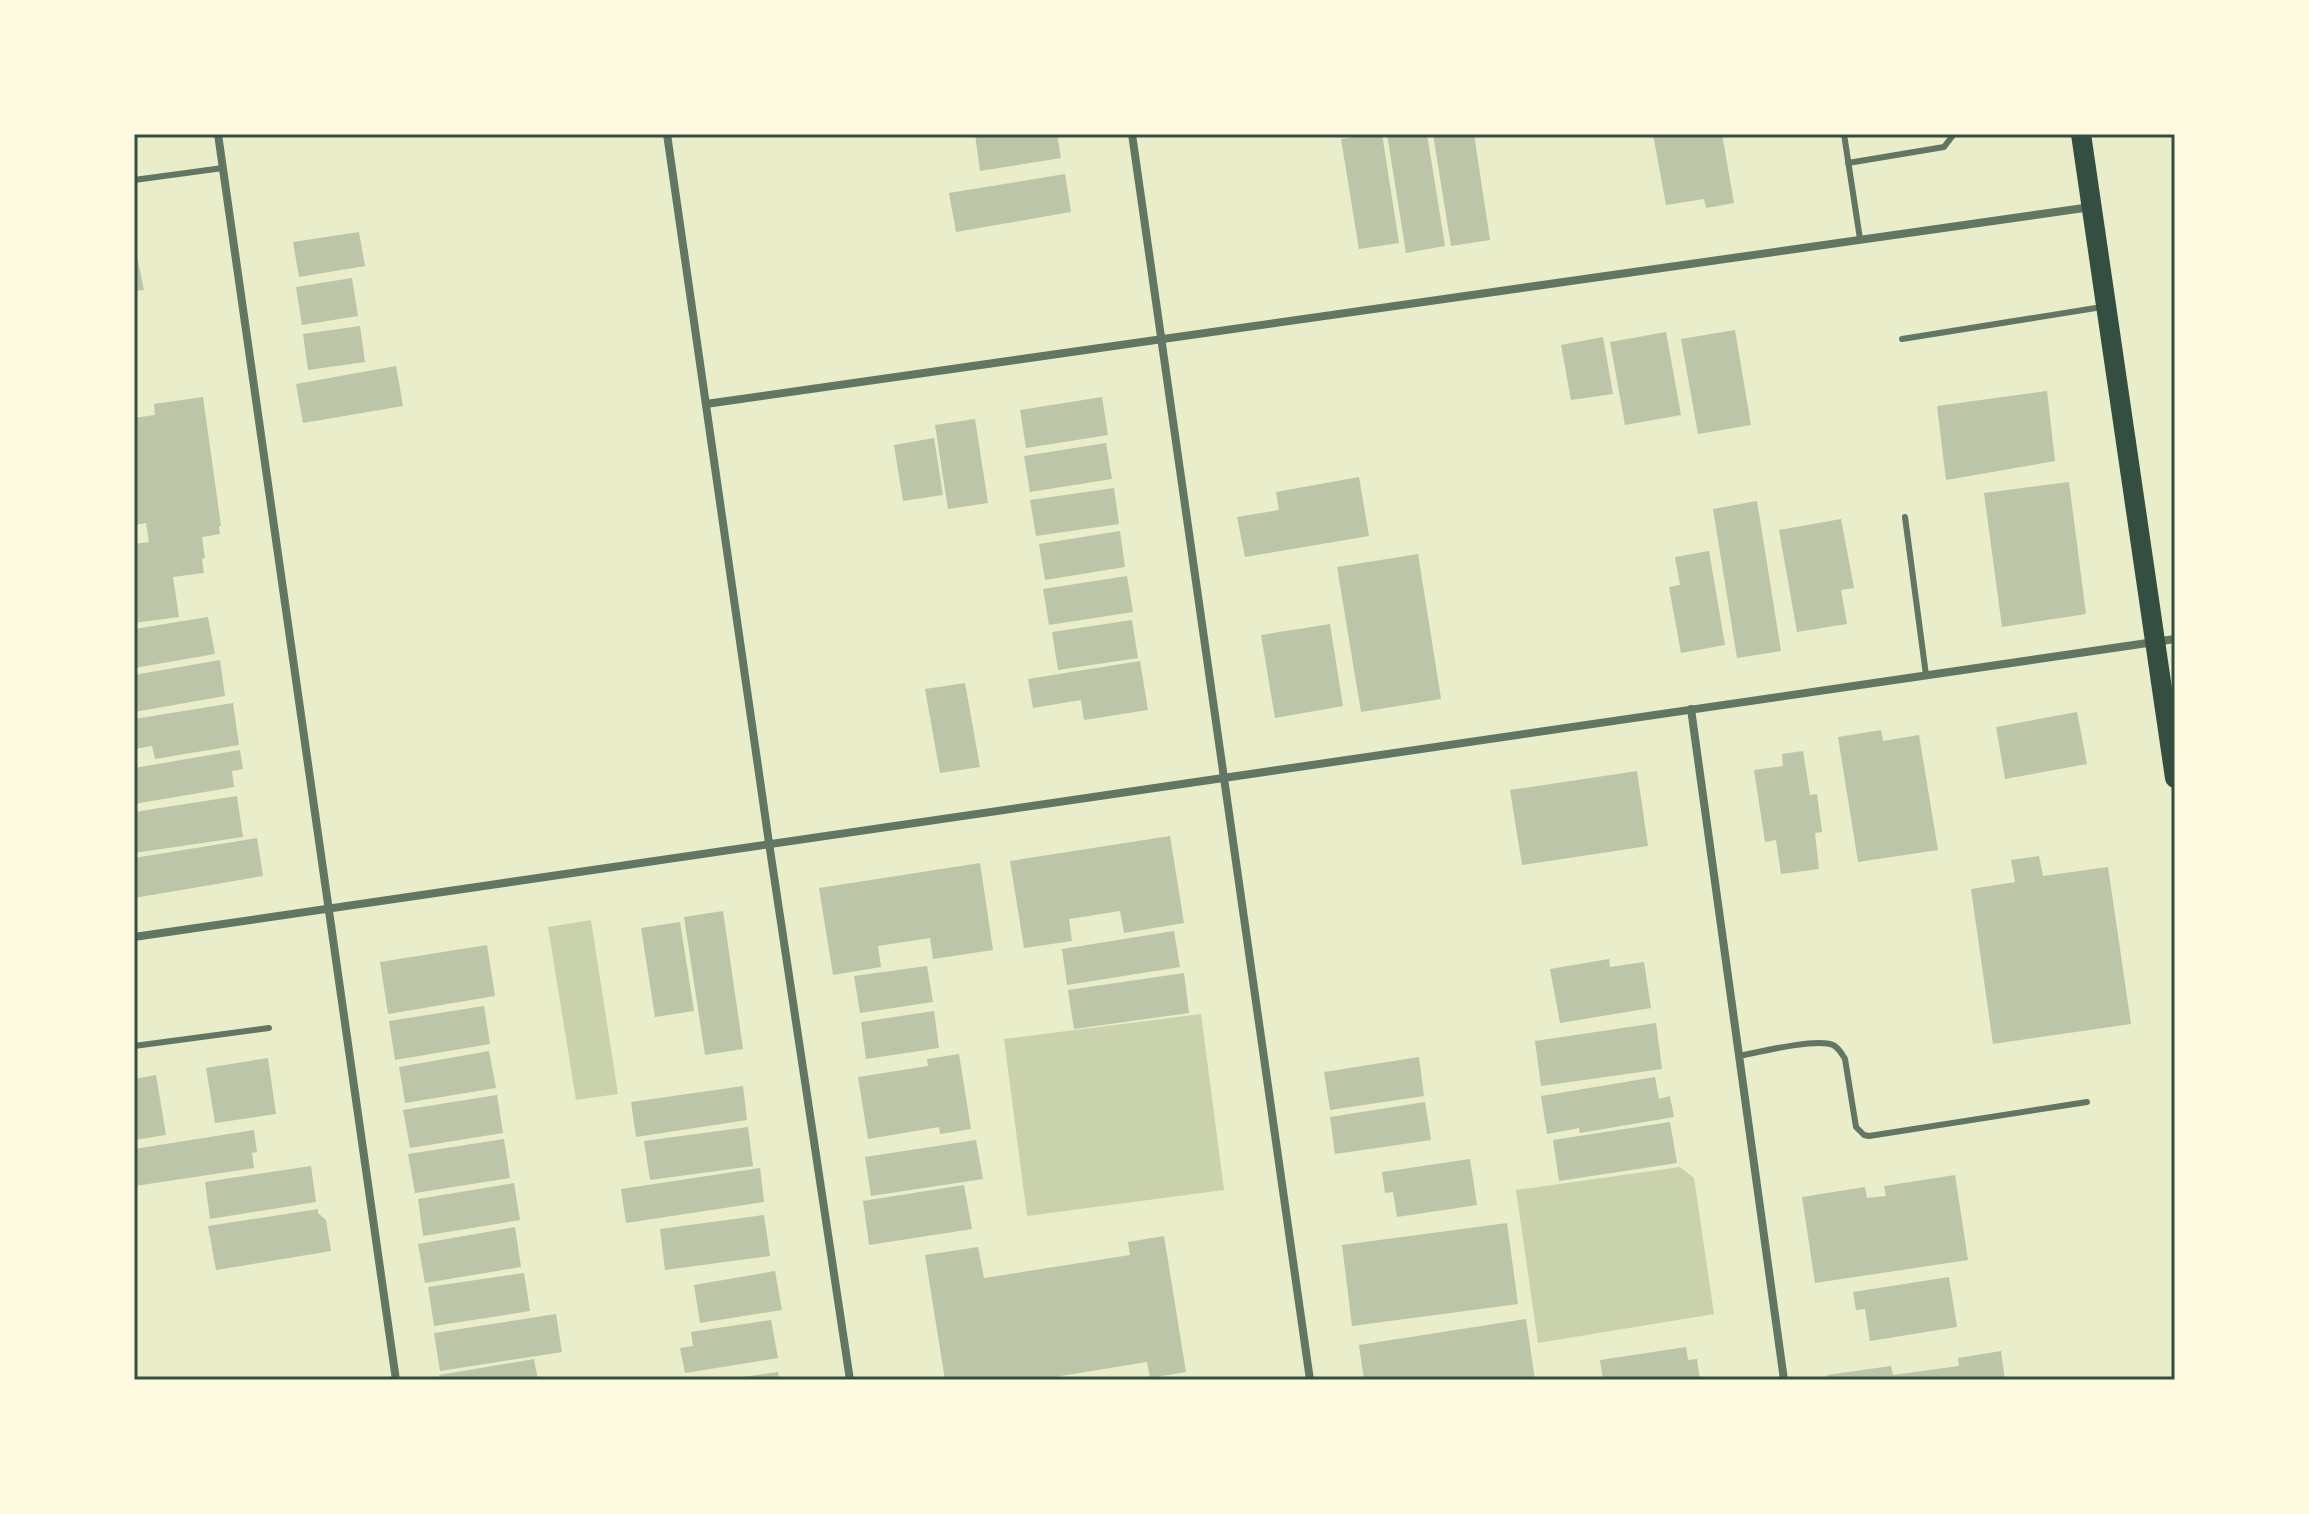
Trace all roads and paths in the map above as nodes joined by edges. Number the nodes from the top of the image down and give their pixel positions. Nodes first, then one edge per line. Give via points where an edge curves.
1 (218, 134) edge
2 (667, 134) edge
3 (1132, 134) edge
4 (1844, 134) edge
5 (1954, 134) edge
6 (2081, 134) edge
7 (1848, 163) junction
8 (223, 168) junction
9 (134, 180) edge
10 (2091, 207) junction
11 (1860, 239) junction
12 (2106, 306) junction
13 (1162, 339) junction
14 (1902, 339) dead end
15 (706, 404) junction
16 (1905, 517) dead end
17 (2165, 641) edge
18 (1926, 675) junction
19 (1691, 709) junction
20 (1224, 777) junction
21 (2175, 778) edge
22 (769, 843) junction
23 (328, 908) junction
24 (134, 937) edge
25 (269, 1028) dead end
26 (134, 1046) edge
27 (1739, 1056) junction
28 (2087, 1102) dead end
29 (396, 1380) edge
30 (850, 1380) edge
31 (1310, 1380) edge
32 (1784, 1380) edge

1 - 8 street
2 - 15 street
3 - 13 street
4 - 7 lane
5 - 7 lane via 1944,147
6 - 10 main road
7 - 11 lane
8 - 9 lane
8 - 23 street
10 - 11 street
10 - 12 main road
11 - 13 street
12 - 14 lane
12 - 17 main road
13 - 15 street
13 - 20 street
15 - 22 street
16 - 18 lane
17 - 18 street
17 - 21 main road
18 - 19 street
19 - 20 street
19 - 27 street
20 - 22 street
20 - 31 street
22 - 23 street
22 - 30 street
23 - 24 street
23 - 29 street
25 - 26 lane
27 - 28 lane via 1817,1042 1832,1045 1845,1059 1856,1127 1869,1136
27 - 32 street

